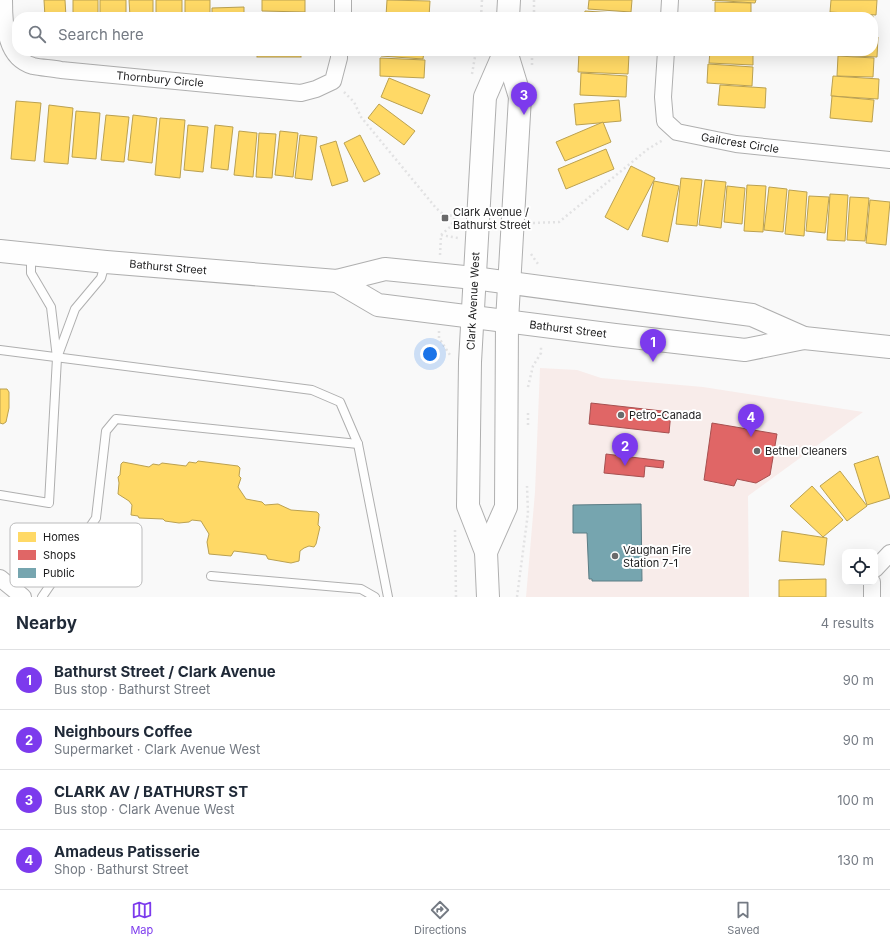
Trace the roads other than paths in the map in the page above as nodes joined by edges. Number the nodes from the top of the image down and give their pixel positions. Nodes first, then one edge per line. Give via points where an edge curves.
1 (4, 0) edge
2 (343, 0) edge
3 (509, 0) edge
4 (670, 0) edge
5 (343, 12) edge
6 (508, 12) edge
7 (669, 12) edge
8 (12, 51) edge
9 (16, 56) edge
10 (339, 56) edge
11 (503, 56) edge
12 (507, 56) edge
13 (666, 56) edge
14 (890, 160) edge
15 (0, 251) edge
16 (31, 254) junction
17 (106, 262) junction
18 (474, 278) junction
19 (337, 281) junction
20 (509, 283) junction
21 (473, 317) junction
22 (507, 321) junction
23 (804, 338) junction
24 (890, 347) edge
25 (0, 350) edge
26 (57, 358) junction
27 (358, 444) junction
28 (0, 495) edge
29 (93, 523) edge
30 (486, 552) junction
31 (890, 553) edge
32 (878, 566) edge
33 (211, 576) dead end
34 (0, 578) edge
35 (872, 585) edge
36 (10, 586) edge
37 (11, 587) edge
38 (49, 587) edge
39 (23, 597) edge
40 (42, 597) edge
41 (375, 597) edge
42 (388, 597) edge
43 (488, 597) edge
44 (872, 597) edge

1 - 8 street, Thornbury Circle via 6,36
2 - 5 street
3 - 6 main road
4 - 7 street
9 - 10 street, Thornbury Circle via 33,65 74,71 301,93 332,81
11 - 18 main road, Clark Avenue West via 485,97
12 - 20 main road, Clark Avenue West via 520,97
13 - 14 street, Gailcrest Circle via 663,98 665,121 677,132 736,144
15 - 16 main road, Bathurst Street
16 - 17 main road, Bathurst Street
16 - 26 lane via 31,273 51,307
17 - 19 main road, Bathurst Street
17 - 26 lane via 101,278 75,310
18 - 19 main road, Bathurst Street via 385,269
18 - 20 main road, Bathurst Street
18 - 21 main road, Clark Avenue West
19 - 21 main road, Bathurst Street via 378,305
20 - 22 main road, Clark Avenue West
20 - 23 main road, Bathurst Street via 752,315
21 - 22 main road, Bathurst Street
21 - 30 main road, Clark Avenue West via 468,506
22 - 23 main road, Bathurst Street via 745,350
22 - 30 main road, Clark Avenue West via 506,507
23 - 24 main road, Bathurst Street
25 - 26 lane
26 - 27 lane via 312,390 340,402
26 - 28 lane via 49,503
27 - 29 lane via 116,419 106,431 96,518
27 - 42 lane
30 - 43 main road, Clark Avenue West
31 - 32 street
33 - 41 lane via 361,589
34 - 36 street
35 - 44 street
37 - 39 street
38 - 40 lane

